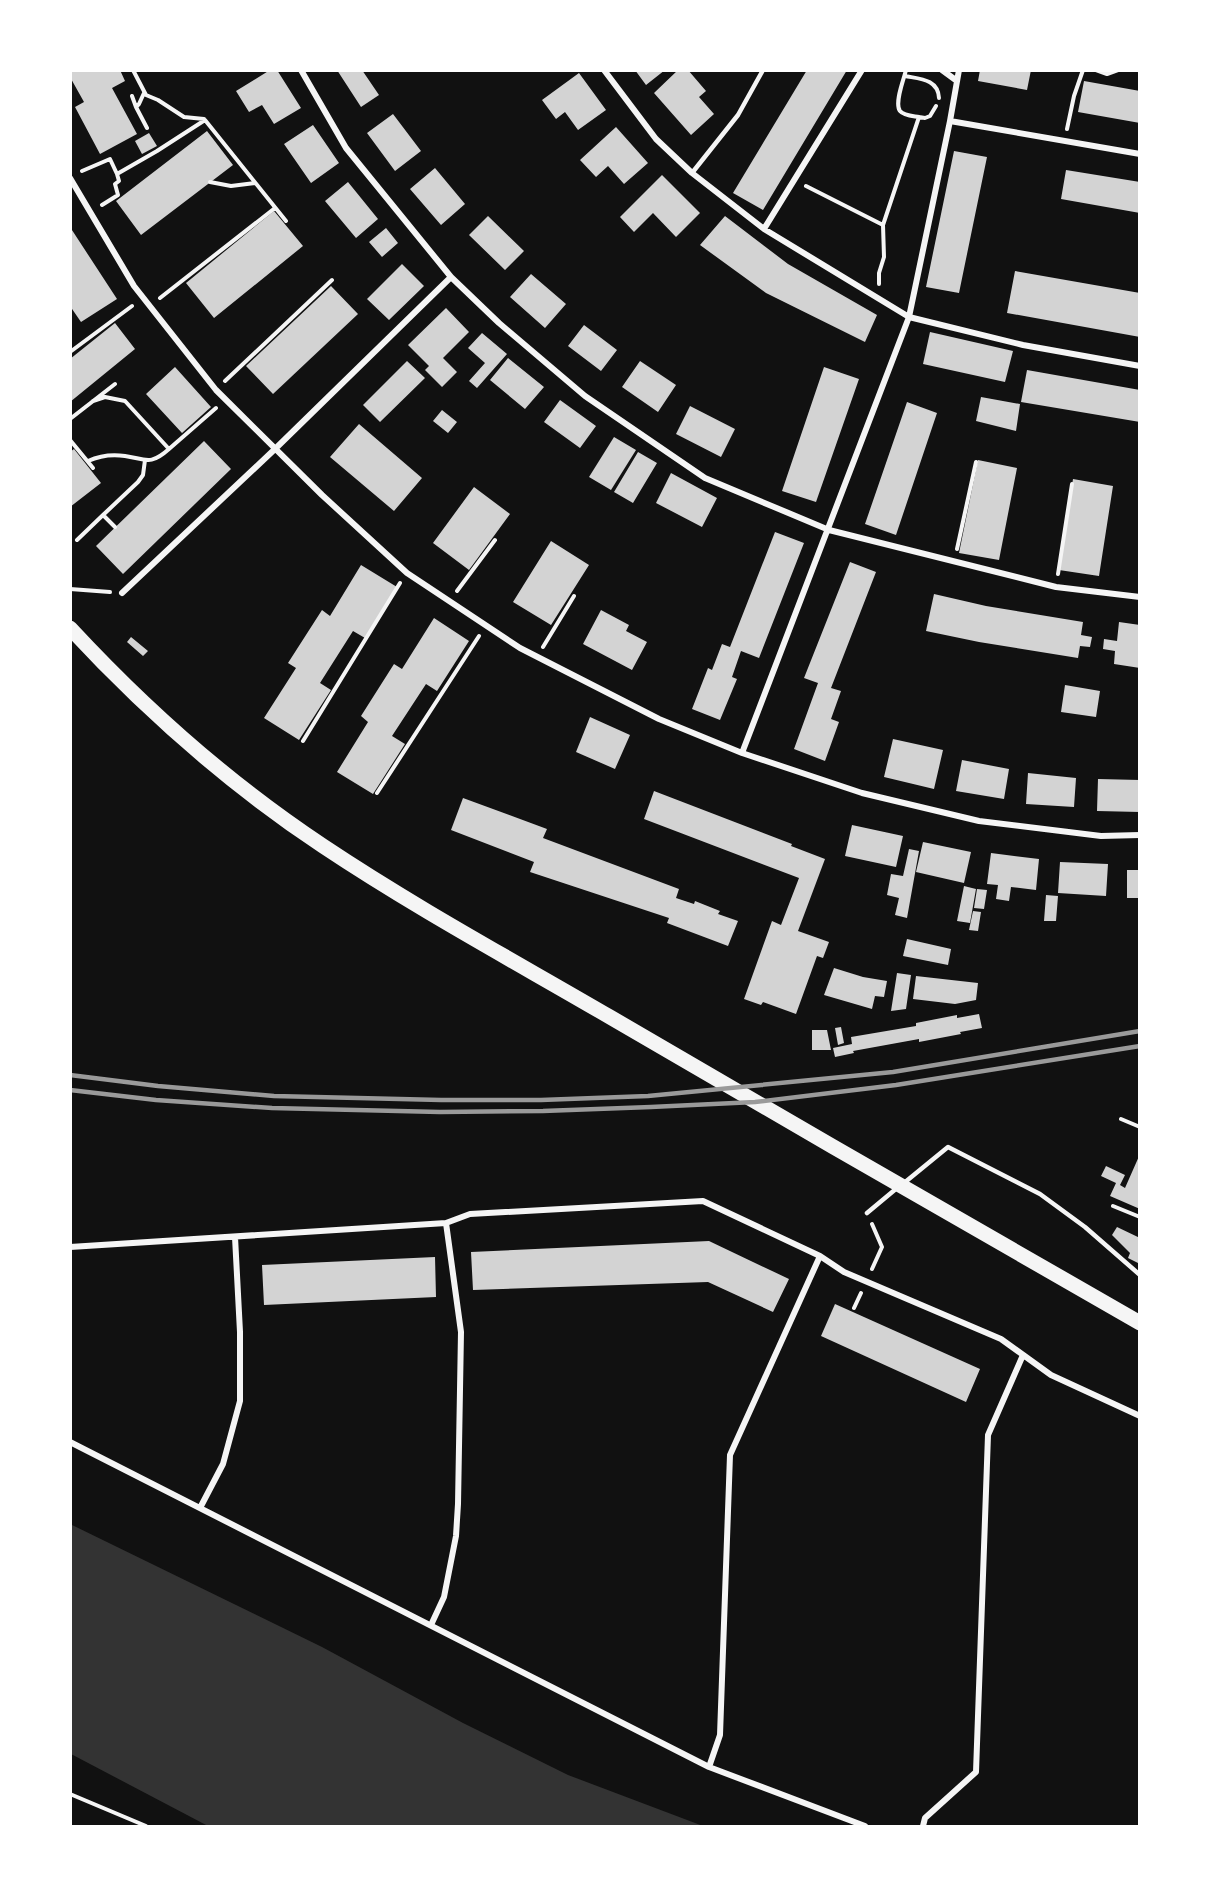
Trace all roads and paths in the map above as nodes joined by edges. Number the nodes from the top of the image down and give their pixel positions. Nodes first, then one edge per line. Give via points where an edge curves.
1 (134, 70) edge
2 (301, 70) edge
3 (604, 70) edge
4 (763, 70) edge
5 (862, 70) edge
6 (906, 70) edge
7 (942, 70) edge
8 (958, 70) edge
9 (1083, 70) edge
10 (1096, 70) edge
11 (1118, 70) edge
12 (905, 76) junction
13 (957, 81) junction
14 (145, 92) junction
15 (132, 96) dead end
16 (939, 99) dead end
17 (136, 107) junction
18 (205, 120) junction
19 (950, 121) junction
20 (147, 128) dead end
21 (1065, 141) junction
22 (1140, 154) edge
23 (80, 172) dead end
24 (692, 173) junction
25 (117, 174) junction
26 (70, 178) edge
27 (795, 180) junction
28 (210, 182) dead end
29 (255, 183) junction
30 (275, 207) junction
31 (91, 212) junction
32 (286, 221) dead end
33 (883, 225) junction
34 (764, 229) junction
35 (451, 277) junction
36 (332, 280) dead end
37 (143, 298) junction
38 (878, 299) junction
39 (150, 306) junction
40 (909, 317) junction
41 (70, 352) edge
42 (1140, 366) edge
43 (115, 384) dead end
44 (216, 390) junction
45 (226, 399) junction
46 (93, 401) junction
47 (70, 419) edge
48 (70, 440) edge
49 (275, 448) junction
50 (169, 449) junction
51 (145, 460) junction
52 (88, 461) junction
53 (976, 462) dead end
54 (93, 468) dead end
55 (1072, 484) dead end
56 (102, 515) junction
57 (116, 526) dead end
58 (829, 530) junction
59 (77, 540) dead end
60 (495, 540) dead end
61 (955, 561) junction
62 (407, 573) junction
63 (1056, 587) junction
64 (70, 590) edge
65 (122, 593) joint
66 (574, 596) dead end
67 (1140, 597) edge
68 (449, 602) junction
69 (486, 625) junction
70 (70, 628) edge
71 (536, 658) junction
72 (303, 741) dead end
73 (742, 753) junction
74 (376, 793) dead end
75 (1140, 835) edge
76 (1121, 1119) dead end
77 (1140, 1126) edge
78 (1113, 1206) dead end
79 (867, 1213) joint
80 (1140, 1217) edge
81 (446, 1223) junction
82 (235, 1237) junction
83 (70, 1247) edge
84 (820, 1256) junction
85 (1140, 1275) edge
86 (866, 1281) junction
87 (1140, 1323) edge
88 (1023, 1355) junction
89 (1140, 1416) edge
90 (70, 1442) edge
91 (200, 1508) junction
92 (431, 1625) junction
93 (709, 1767) junction
94 (70, 1794) edge
95 (146, 1827) edge
96 (865, 1827) edge
97 (923, 1827) edge

1 - 14 path
2 - 35 street via 346,148
3 - 24 street via 656,139
4 - 24 lane via 738,115
5 - 27 street
6 - 12 path
7 - 13 street
8 - 13 street
9 - 21 path
10 - 11 path via 1107,74
12 - 16 path via 930,82
12 - 33 path via 900,111 920,117
13 - 19 street
14 - 17 path
14 - 18 path via 184,117
15 - 17 path
17 - 20 path
18 - 25 path
18 - 29 path
19 - 21 street
19 - 40 street
21 - 22 street
23 - 25 path via 110,159
24 - 34 street
25 - 31 path via 118,195
26 - 31 street
27 - 33 path
27 - 34 street
28 - 29 path via 231,186
29 - 30 path
30 - 32 path
30 - 39 path
31 - 37 street
33 - 38 path via 884,257
34 - 38 street
35 - 49 street
35 - 58 street via 585,396 705,477
36 - 44 path
37 - 39 street
37 - 41 path
38 - 40 street
39 - 44 street
40 - 42 street via 1023,345
40 - 58 street
43 - 46 path
44 - 45 street
45 - 49 street
45 - 50 path
46 - 47 path
46 - 50 path via 105,397 124,401
48 - 52 path
49 - 62 street
49 - 65 street
50 - 51 path via 157,458
51 - 52 path via 111,455
51 - 56 path via 138,482
52 - 54 path
53 - 61 path
55 - 63 path
56 - 57 path
56 - 59 path
58 - 61 street
58 - 73 street
60 - 68 path
61 - 63 street
62 - 68 street
62 - 72 path
63 - 67 street
64 - 65 path
66 - 71 path
68 - 69 street
69 - 71 street
69 - 74 path
70 - 87 main road via 178,734 312,839 380,883
71 - 73 street via 642,712
73 - 75 street via 862,793 979,821 1101,836
76 - 77 path
78 - 80 path
79 - 85 lane via 948,1148 1040,1194
79 - 86 path via 882,1247
81 - 82 street
81 - 84 street via 470,1214 703,1201
81 - 92 street via 461,1332 458,1504 444,1597
82 - 83 street
82 - 91 street via 240,1401 223,1464
84 - 86 street
84 - 93 street via 730,1455 720,1735
86 - 88 street via 1001,1340
88 - 89 street via 1051,1375
88 - 97 street via 988,1435 976,1773 925,1818
90 - 91 street
91 - 92 street
92 - 93 street
93 - 96 street
94 - 95 path

